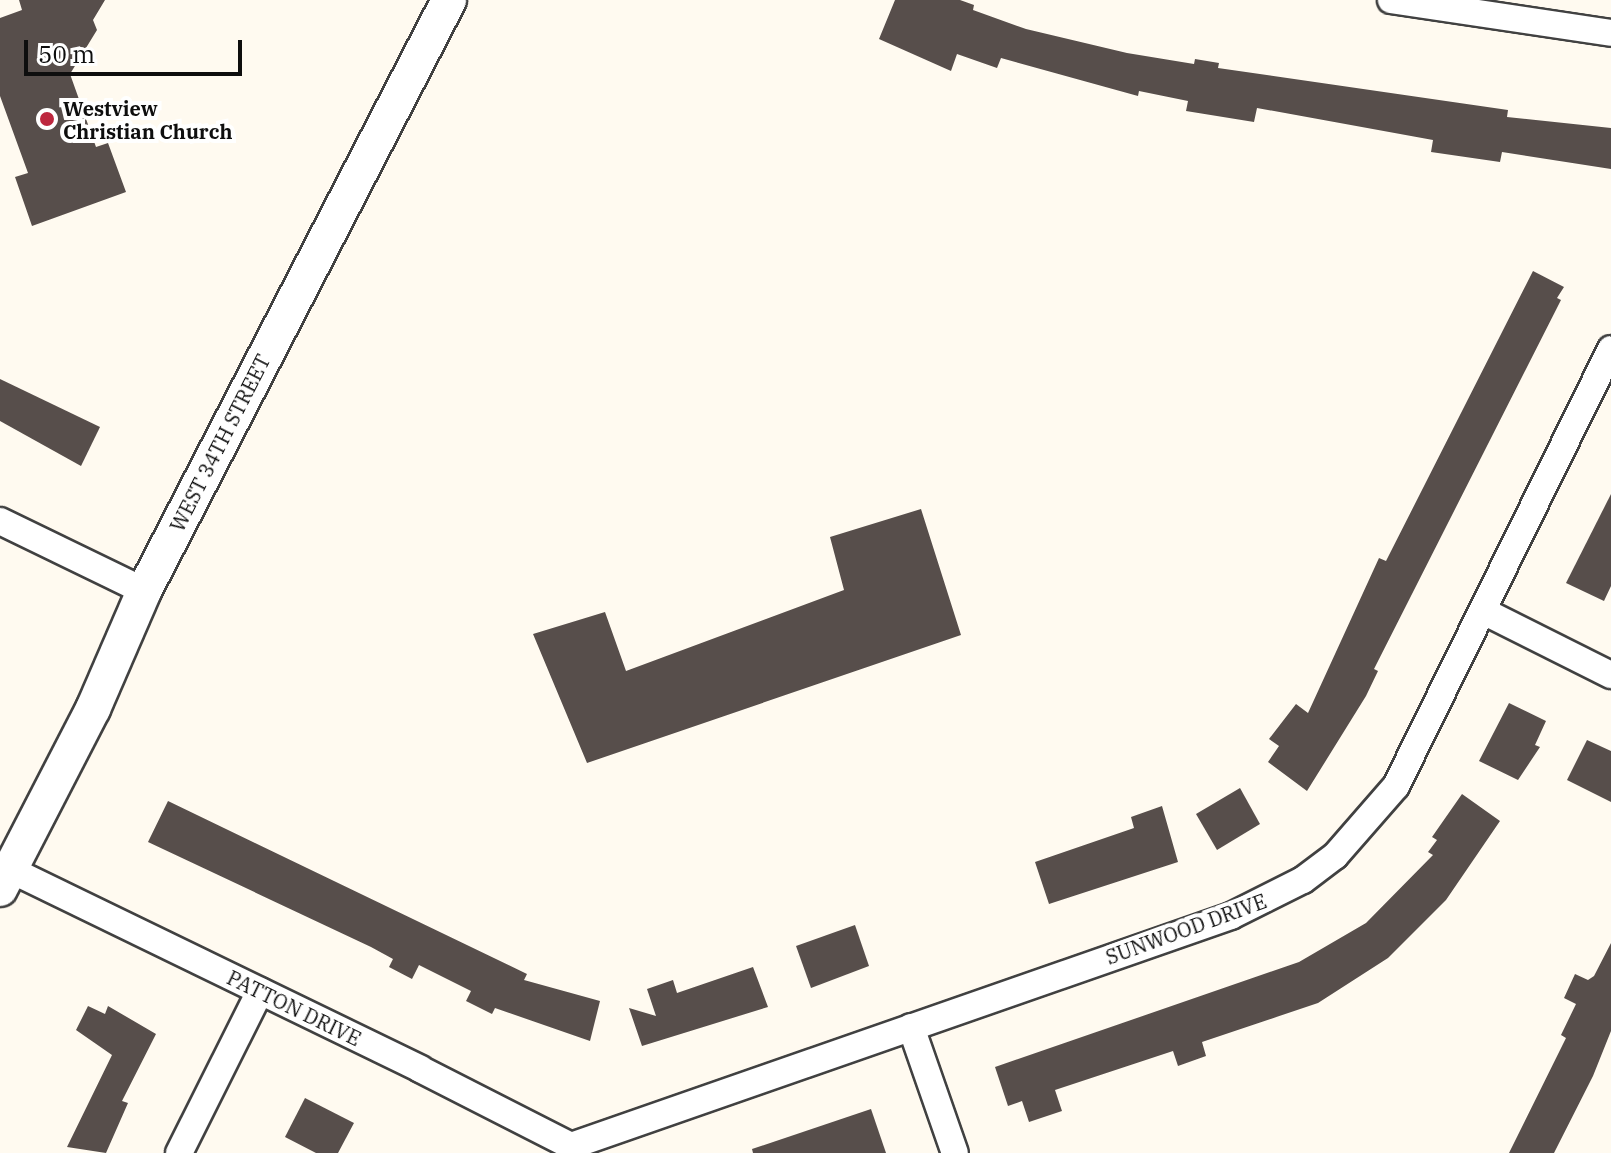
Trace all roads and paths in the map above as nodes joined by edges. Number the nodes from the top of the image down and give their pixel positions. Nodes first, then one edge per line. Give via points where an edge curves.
1 (449, 0) edge
2 (1391, 0) edge
3 (1611, 33) edge
4 (1611, 349) edge
5 (0, 521) edge
6 (144, 591) junction
7 (1483, 611) junction
8 (1611, 675) edge
9 (5, 879) edge
10 (260, 991) junction
11 (911, 1027) junction
12 (572, 1150) edge
13 (179, 1153) edge
14 (955, 1153) edge

1 - 6 street, WEST 34TH STREET
2 - 3 street
4 - 7 street, SUNWOOD DRIVE
5 - 6 street
6 - 9 street, WEST 34TH STREET via 93,709
7 - 8 street
7 - 11 street, SUNWOOD DRIVE via 1396,786 1354,838 1303,880 1231,916
9 - 10 street, PATTON DRIVE
10 - 12 street, PATTON DRIVE
10 - 13 street
11 - 12 street, SUNWOOD DRIVE
11 - 14 street

